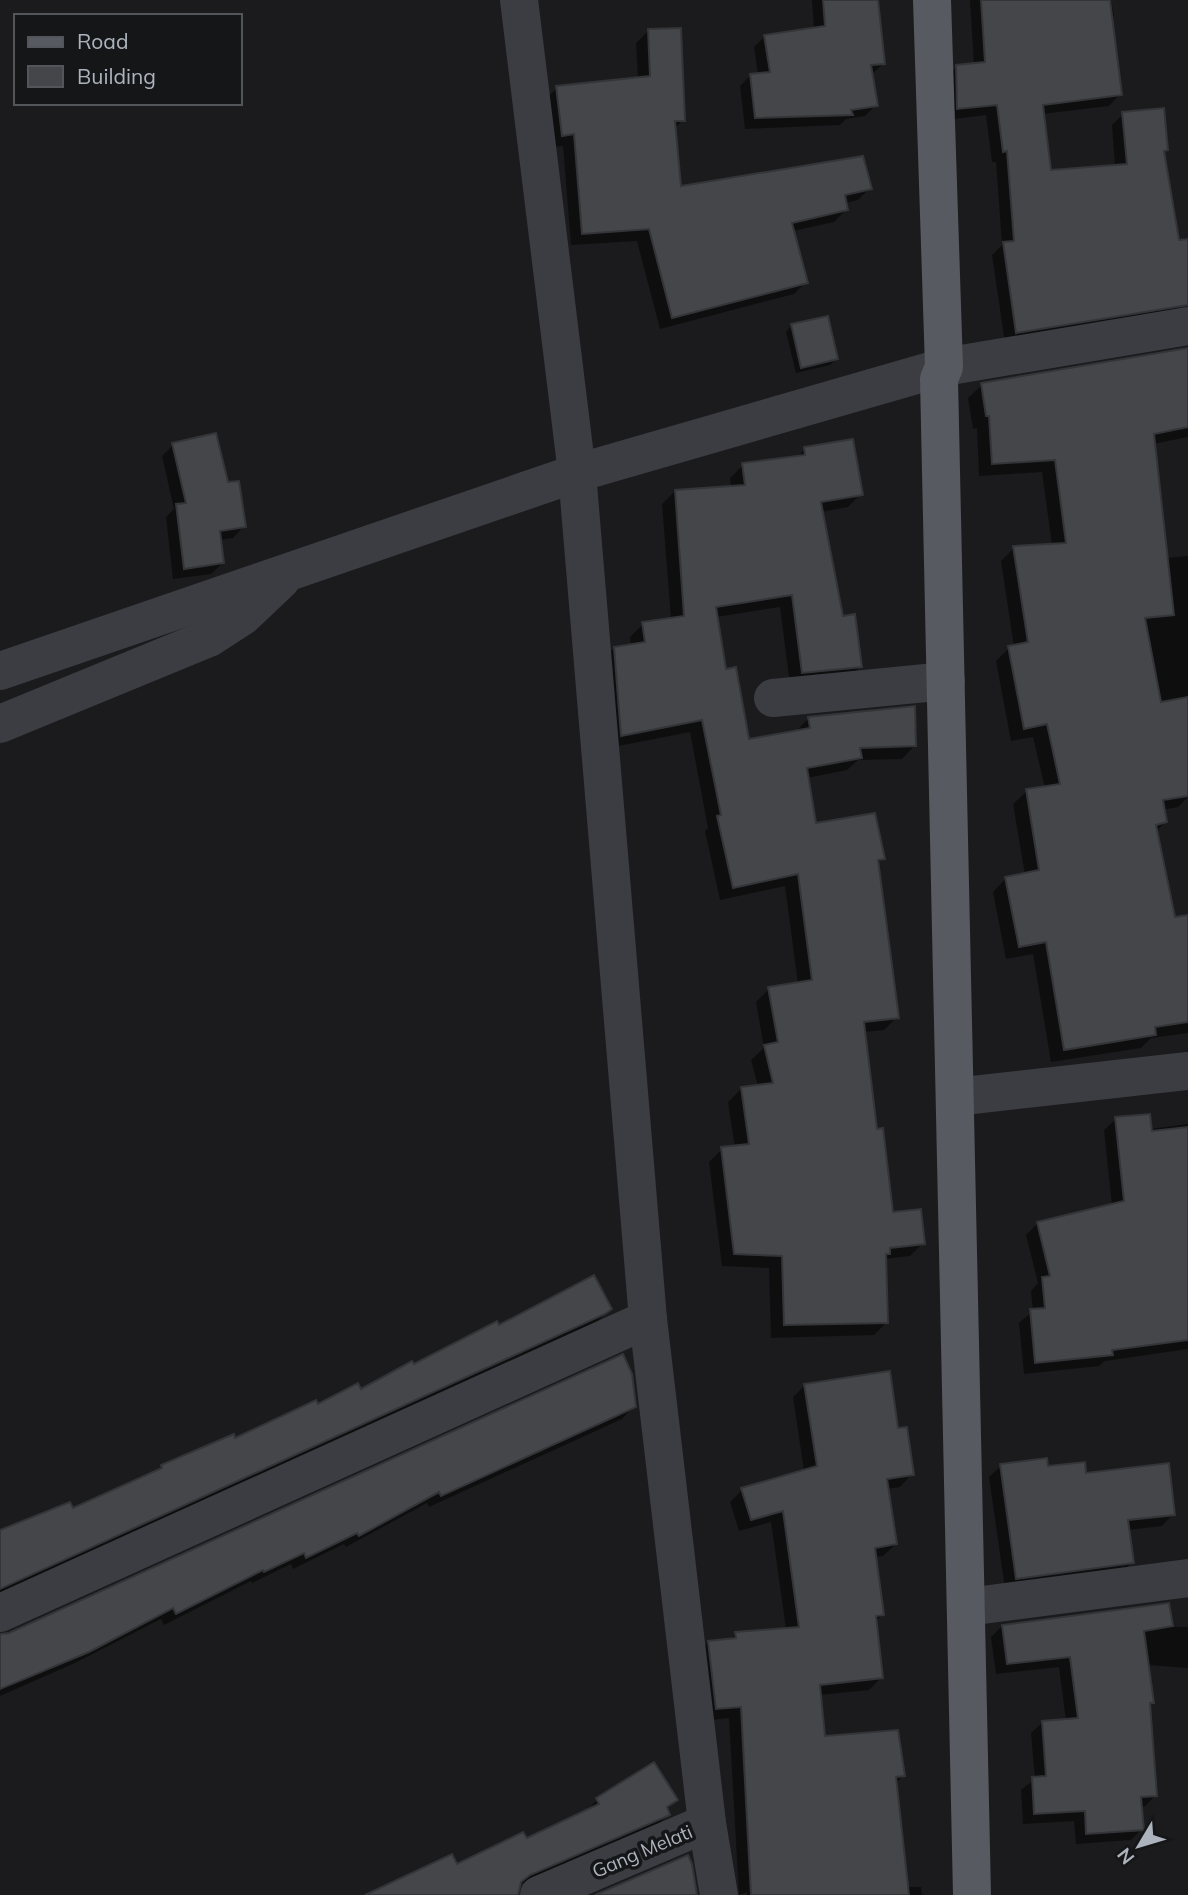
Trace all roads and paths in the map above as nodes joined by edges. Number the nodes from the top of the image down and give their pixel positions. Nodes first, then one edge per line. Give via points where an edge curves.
1 (519, 0) edge
2 (932, 0) edge
3 (1188, 326) edge
4 (944, 368) junction
5 (577, 473) junction
6 (290, 571) junction
7 (7, 669) edge
8 (946, 681) junction
9 (773, 698) dead end
10 (0, 724) edge
11 (1188, 1071) edge
12 (955, 1097) junction
13 (649, 1319) junction
14 (1188, 1578) edge
15 (967, 1607) junction
16 (0, 1613) edge
17 (707, 1823) junction
18 (539, 1895) edge
19 (719, 1895) edge
20 (972, 1895) edge

1 - 5 street
2 - 4 main road
3 - 4 street
4 - 5 street
4 - 8 main road via 939,379
5 - 6 street
5 - 13 street
6 - 7 street
6 - 10 street via 243,616 209,638
8 - 9 street
8 - 12 main road
11 - 12 street
12 - 15 main road
13 - 16 street
13 - 17 street
14 - 15 street
15 - 20 main road
17 - 18 street, Gang Melati
17 - 19 street

